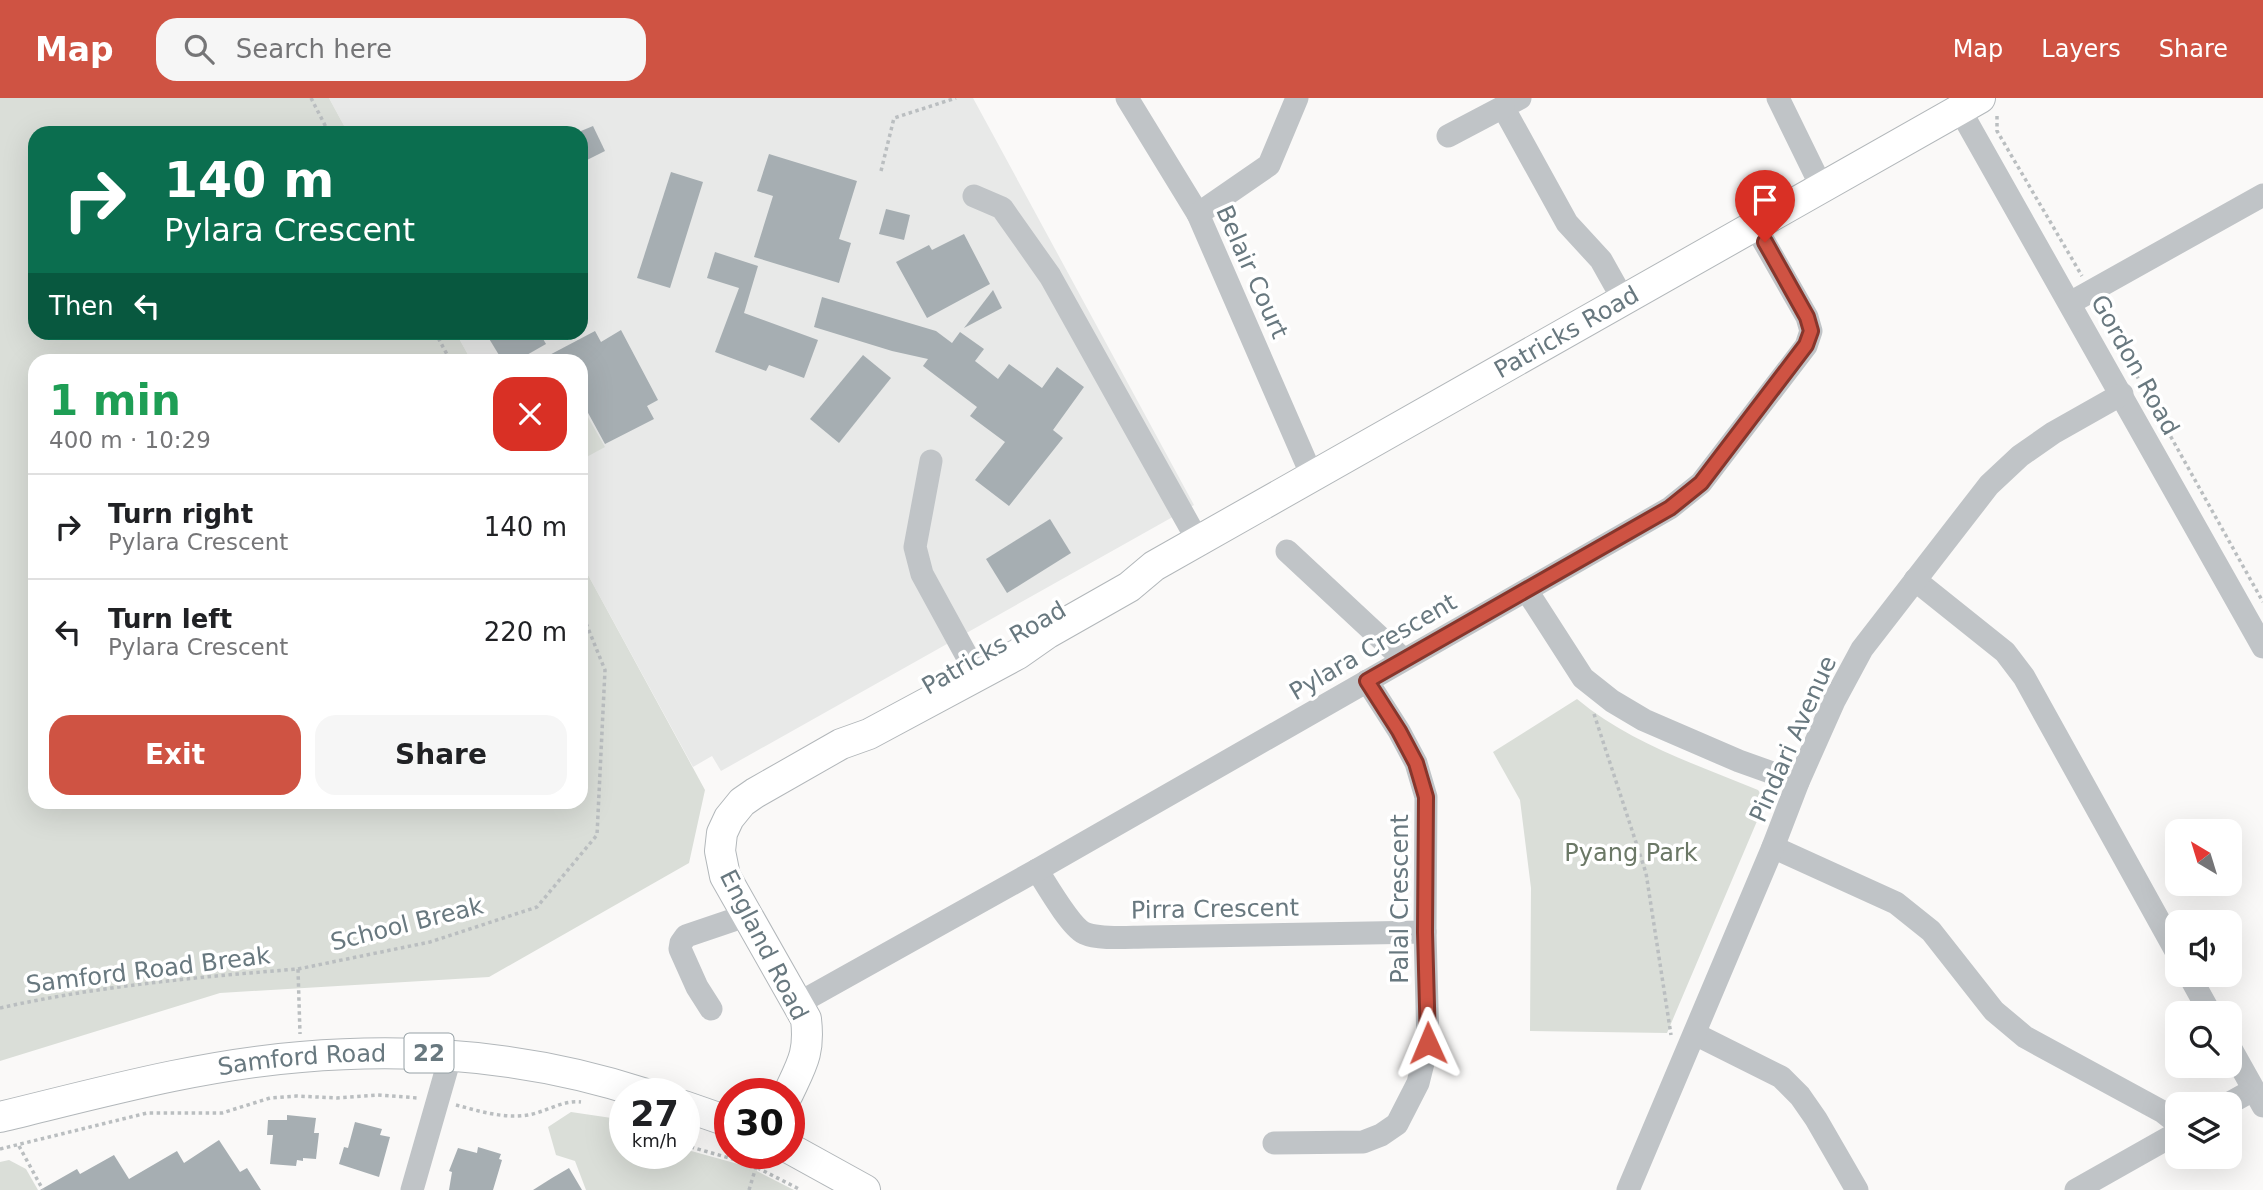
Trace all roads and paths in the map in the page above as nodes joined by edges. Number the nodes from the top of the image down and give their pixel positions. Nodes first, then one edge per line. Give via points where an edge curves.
1 (312, 98) edge
2 (956, 98) edge
3 (1127, 98) edge
4 (1297, 98) edge
5 (1778, 98) edge
6 (1512, 102) edge
7 (1979, 108) edge
8 (326, 126) edge
9 (1448, 136) dead end
10 (881, 171) dead end
11 (1822, 187) junction
12 (2263, 195) edge
13 (974, 197) dead end
14 (1198, 214) junction
15 (1755, 226) junction
16 (2080, 298) junction
17 (1624, 300) junction
18 (2122, 394) junction
19 (931, 461) dead end
20 (1312, 476) junction
21 (1198, 541) junction
22 (1287, 551) dead end
23 (1154, 566) junction
24 (1915, 580) junction
25 (1527, 591) junction
26 (2263, 602) edge
27 (588, 628) edge
28 (2263, 648) edge
29 (1403, 659) junction
30 (969, 660) junction
31 (1583, 678) junction
32 (1367, 681) junction
33 (841, 744) junction
34 (1798, 782) junction
35 (722, 833) joint
36 (1773, 847) junction
37 (1037, 870) junction
38 (748, 915) junction
39 (2165, 931) edge
40 (1425, 932) junction
41 (298, 969) junction
42 (799, 1003) junction
43 (0, 1008) edge
44 (711, 1009) dead end
45 (1671, 1029) dead end
46 (1695, 1034) junction
47 (452, 1054) junction
48 (299, 1057) junction
49 (2242, 1069) edge
50 (795, 1078) edge
51 (609, 1084) edge
52 (2258, 1098) edge
53 (437, 1100) junction
54 (586, 1102) dead end
55 (2165, 1114) edge
56 (0, 1117) edge
57 (2165, 1140) edge
58 (1273, 1143) dead end
59 (19, 1145) junction
60 (0, 1149) edge
61 (805, 1156) edge
62 (755, 1169) edge
63 (760, 1169) edge
64 (43, 1190) edge
65 (412, 1190) edge
66 (749, 1190) edge
67 (801, 1190) edge
68 (864, 1190) edge
69 (1628, 1190) edge
70 (1857, 1190) edge
71 (2076, 1190) edge

1 - 8 path
2 - 10 path via 894,118
3 - 14 street, Belair Court
4 - 14 street via 1269,165
5 - 11 street
6 - 9 street
6 - 17 street via 1567,223 1601,260
7 - 11 main road, Patricks Road
7 - 16 street, Gordon Road
7 - 16 path via 1997,131
11 - 15 main road, Patricks Road
12 - 16 street
13 - 21 street via 1002,208 1050,276
14 - 20 street, Belair Court
15 - 17 main road, Patricks Road
15 - 25 street, Pylara Crescent via 1807,317 1811,331 1806,345 1701,483 1670,508
16 - 18 street, Gordon Road
16 - 26 path
17 - 20 main road, Patricks Road
18 - 24 street, Pindari Avenue via 2020,456 1989,485
18 - 28 street, Gordon Road
19 - 30 street via 915,547 922,574
20 - 21 main road, Patricks Road
21 - 23 main road, Patricks Road
22 - 29 street
23 - 30 main road, Patricks Road via 1122,575
23 - 33 main road, Patricks Road via 1129,587 999,664 869,734
24 - 34 street, Pindari Avenue via 1862,649
24 - 39 street via 2005,652 2024,677
25 - 29 street, Pylara Crescent
25 - 31 street
27 - 41 path, School Break via 605,670 597,835 537,907 430,942
29 - 32 street, Pylara Crescent
30 - 33 main road, Patricks Road via 863,724
31 - 34 street via 1644,720
31 - 45 path via 1646,873
32 - 37 street, Pylara Crescent
32 - 40 street, Palal Crescent via 1416,763 1426,797
33 - 35 main road, Patricks Road via 742,802
34 - 36 street, Pindari Avenue
35 - 38 main road, England Road via 725,876
36 - 46 street, Pindari Avenue
36 - 55 street via 1896,903 1931,931 1994,1010 2025,1037
37 - 40 street, Pirra Crescent via 1083,933 1146,937
37 - 42 street, Pylara Crescent
38 - 42 main road, England Road
38 - 44 street via 687,936 681,943
40 - 58 street, Palal Crescent via 1428,1043 1418,1083 1396,1124 1363,1142
41 - 43 path, Samford Road Break via 61,994
41 - 48 path, Samford Road Break
42 - 50 main road, England Road via 809,1040
46 - 69 street, Pindari Avenue
46 - 70 street via 1780,1077 1800,1096
47 - 48 main road, Samford Road / 22
47 - 51 main road, Samford Road / 22 via 546,1068
47 - 53 street
48 - 56 main road, Samford Road / 22 via 155,1080
49 - 52 street
53 - 54 path via 515,1116
53 - 59 path via 378,1095 270,1098 222,1113 147,1113
53 - 65 street
57 - 71 street
59 - 60 path
59 - 64 path
61 - 68 main road
62 - 66 path
63 - 67 path

